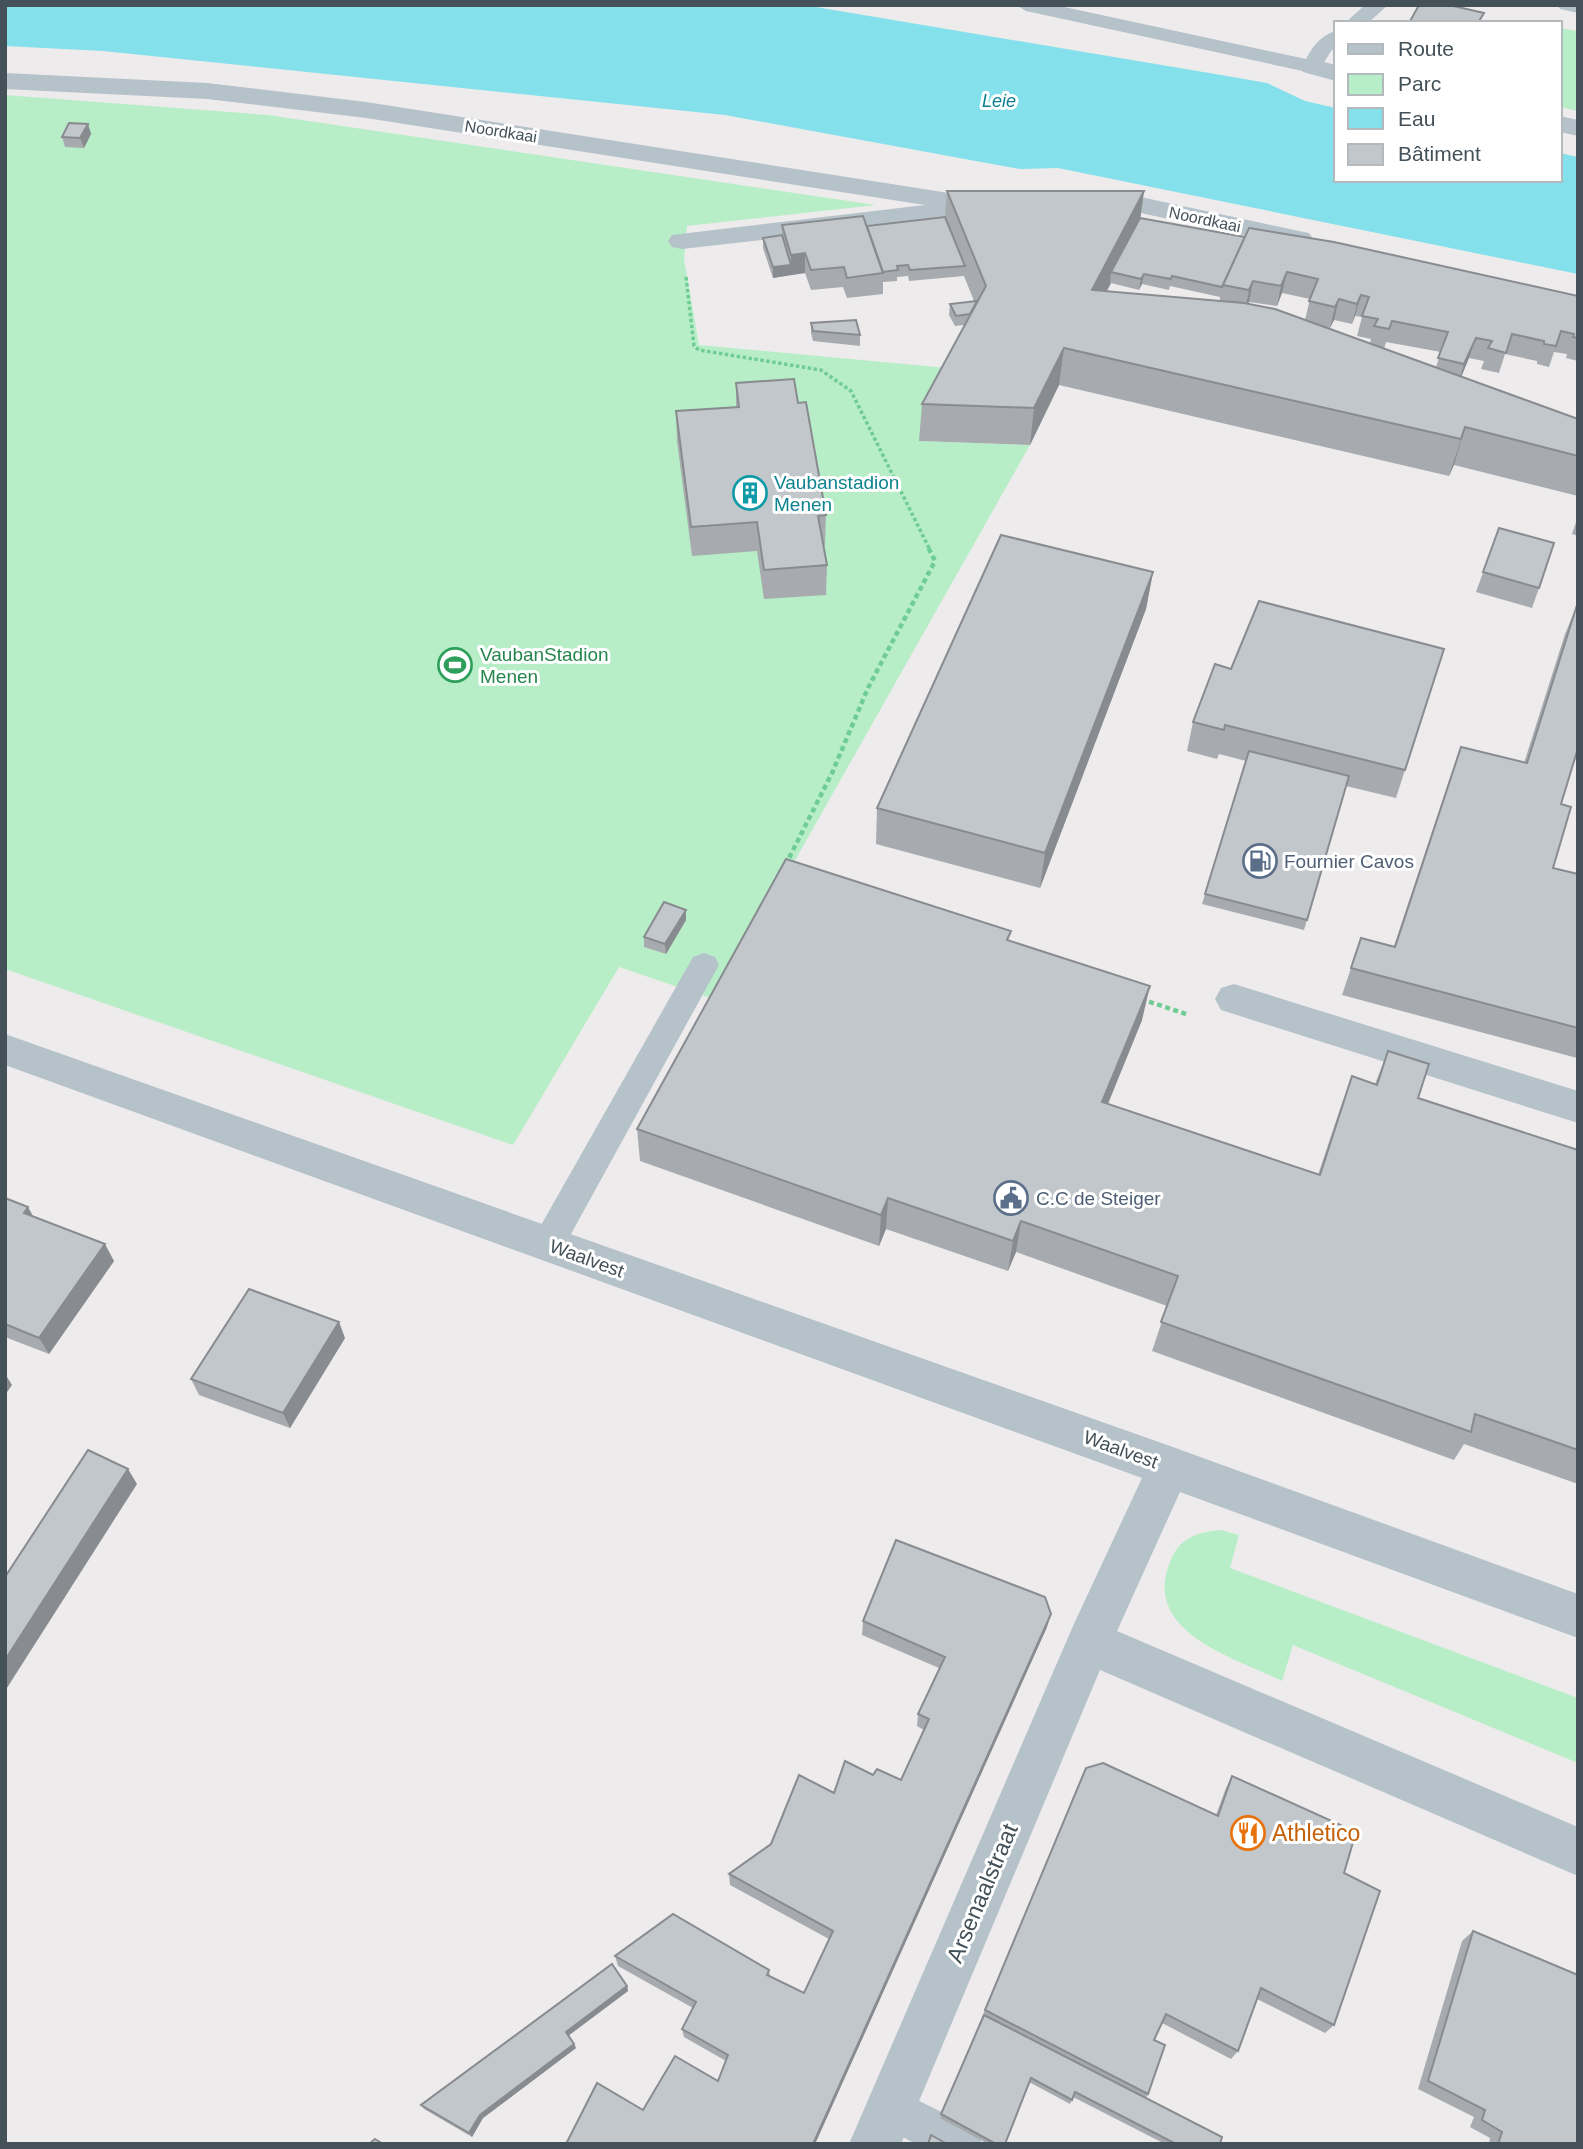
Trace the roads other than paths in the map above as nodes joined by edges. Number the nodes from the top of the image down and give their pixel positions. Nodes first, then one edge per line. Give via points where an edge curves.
1 (1026, 5) edge
2 (1378, 5) edge
3 (1567, 5) edge
4 (1578, 6) edge
5 (1051, 8) edge
6 (1358, 21) edge
7 (1334, 39) edge
8 (1324, 70) edge
9 (5, 80) edge
10 (1058, 205) edge
11 (682, 241) road end
12 (1329, 246) edge
13 (704, 964) dead end
14 (1234, 999) road end
15 (5, 1049) edge
16 (1578, 1107) edge
17 (548, 1244) junction
18 (1170, 1466) junction
19 (1578, 1615) edge
20 (1089, 1642) junction
21 (1578, 1852) edge
22 (883, 2126) edge
23 (961, 2144) edge

1 - 5 lane
2 - 6 lane
3 - 4 lane
5 - 8 lane
7 - 8 lane via 1322,48
9 - 11 street, Noordkaai via 207,91 366,110 1007,208
10 - 12 street, Noordkaai via 1122,201
13 - 17 lane
14 - 16 street
15 - 17 street, Waalvest
17 - 18 street, Waalvest
18 - 19 street, Waalvest
18 - 20 street, Waalvest
20 - 21 street
20 - 22 street, Arsenaalstraat
22 - 23 lane

